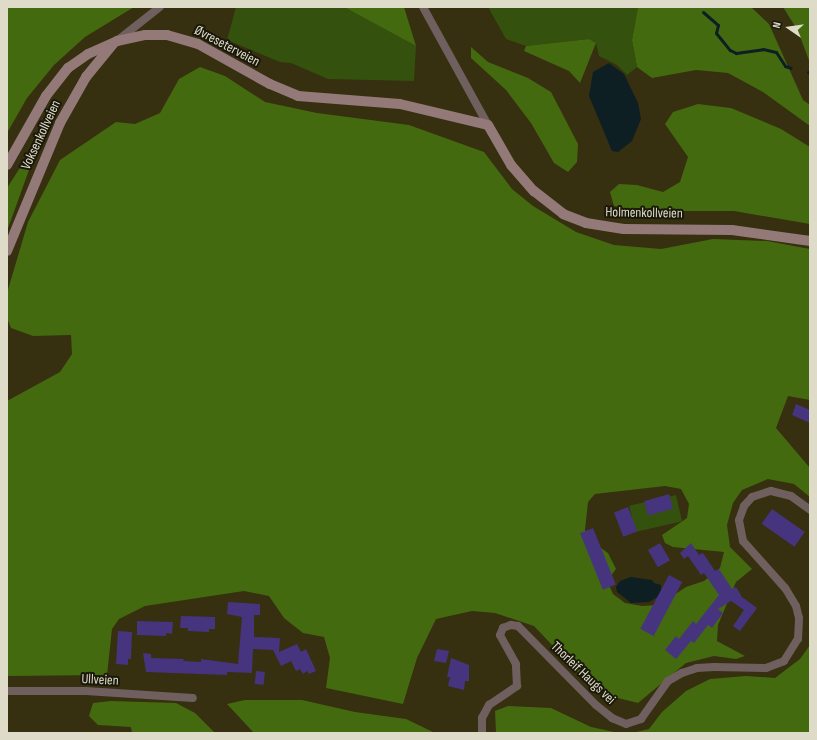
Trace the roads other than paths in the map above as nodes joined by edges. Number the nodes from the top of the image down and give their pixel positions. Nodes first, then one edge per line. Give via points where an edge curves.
1 (160, 7) edge
2 (423, 7) edge
3 (117, 41) junction
4 (488, 125) junction
5 (7, 165) edge
6 (810, 241) edge
7 (7, 251) edge
8 (810, 510) edge
9 (7, 691) edge
10 (192, 698) dead end
11 (482, 733) edge

1 - 3 street
2 - 4 street, Holmenkollveien
3 - 4 main road, Øvreseterveien via 145,35 177,37 198,44 270,84 298,96 400,104
3 - 5 main road, Øvreseterveien via 88,54 68,68 46,96
3 - 7 main road, Voksenkollveien via 86,77 60,123
4 - 6 main road, Holmenkollveien via 504,154 524,181 554,208 581,221 624,229 705,228 749,231
8 - 11 street, Thorleif Haugs vei via 791,496 771,491 752,497 744,506 739,520 743,541 785,588 796,606 799,618 798,639 784,661 766,668 696,668 682,673 668,681 641,719 626,724 612,718 596,705 518,626 511,625 503,628 500,635 516,664 517,686 489,705 482,718
9 - 10 street, Ullveien via 86,691

